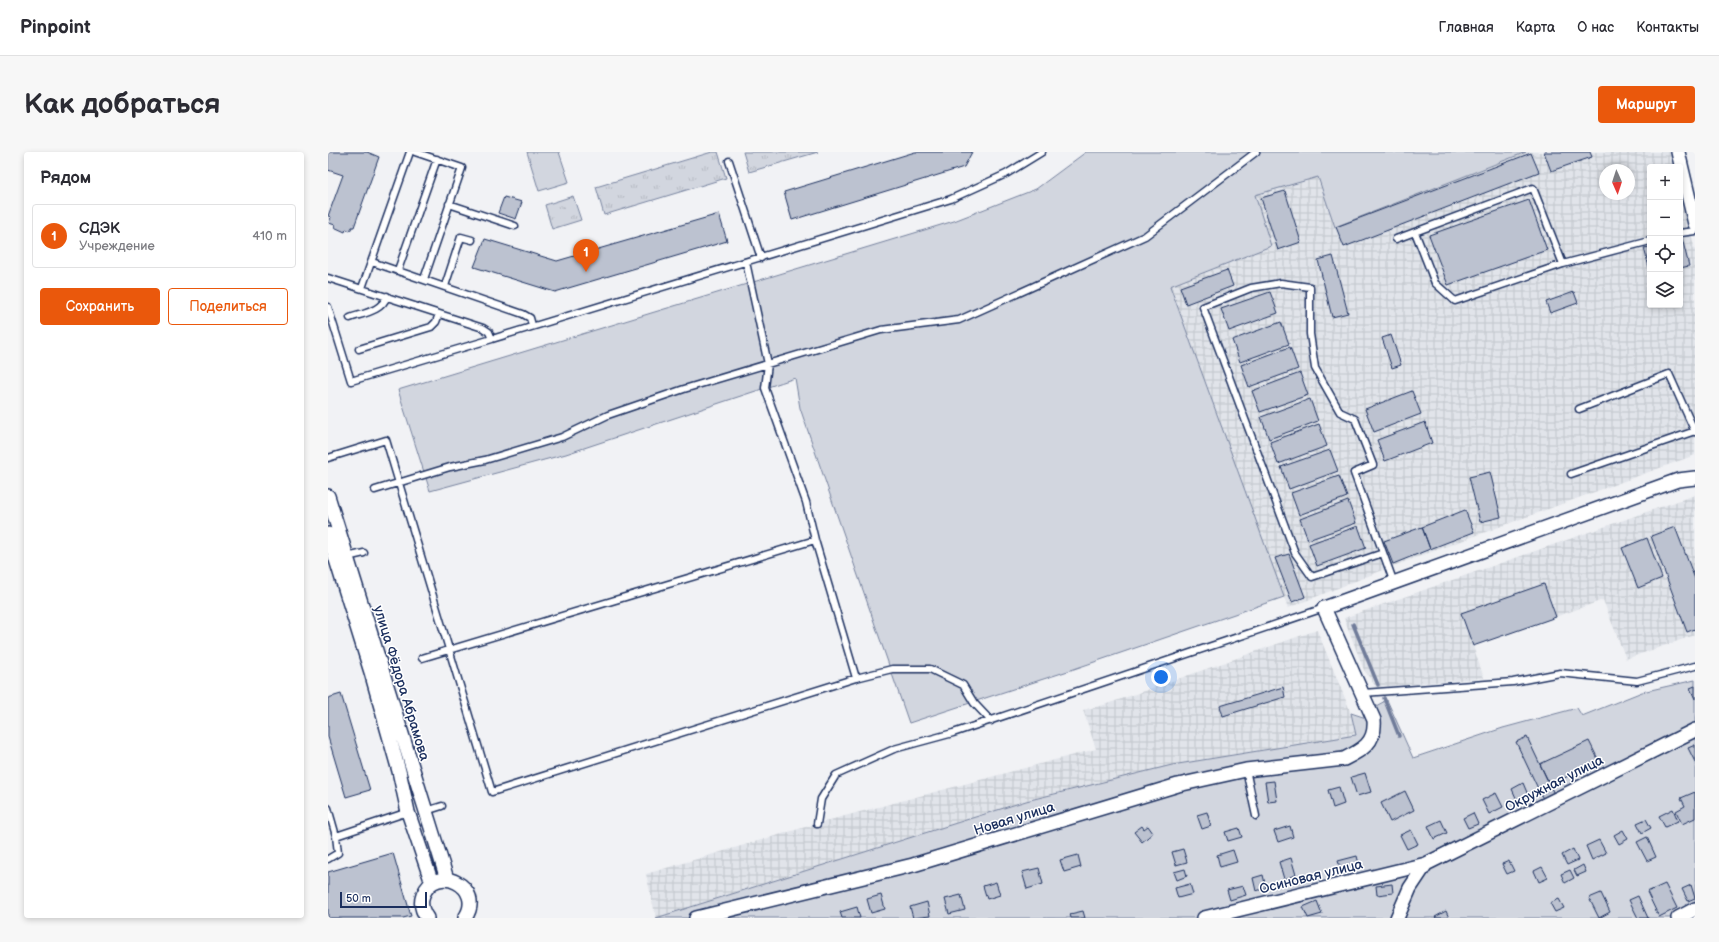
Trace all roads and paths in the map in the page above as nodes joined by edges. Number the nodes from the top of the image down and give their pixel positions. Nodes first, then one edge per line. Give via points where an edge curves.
1 (410, 152) edge
2 (415, 152) edge
3 (1042, 152) edge
4 (1256, 152) edge
5 (1678, 152) edge
6 (437, 159) junction
7 (729, 161) dead end
8 (1692, 195) edge
9 (449, 204) junction
10 (1695, 224) edge
11 (515, 226) dead end
12 (1695, 230) edge
13 (1415, 232) junction
14 (1683, 232) edge
15 (1396, 239) dead end
16 (472, 240) dead end
17 (1647, 242) edge
18 (761, 258) junction
19 (372, 262) junction
20 (746, 262) junction
21 (1563, 264) junction
22 (398, 270) junction
23 (328, 278) edge
24 (424, 279) junction
25 (445, 286) junction
26 (362, 288) junction
27 (387, 296) junction
28 (328, 307) edge
29 (439, 314) junction
30 (350, 318) dead end
31 (532, 325) junction
32 (492, 339) junction
33 (360, 349) dead end
34 (768, 364) junction
35 (1579, 409) dead end
36 (1695, 431) edge
37 (328, 458) edge
38 (1571, 474) dead end
39 (1695, 478) edge
40 (400, 482) junction
41 (375, 490) dead end
42 (328, 496) edge
43 (328, 534) edge
44 (815, 540) junction
45 (364, 553) dead end
46 (1383, 553) junction
47 (337, 560) edge
48 (1394, 583) junction
49 (1324, 608) junction
50 (449, 650) junction
51 (422, 658) dead end
52 (1695, 666) edge
53 (856, 678) junction
54 (1363, 693) junction
55 (991, 721) junction
56 (1695, 730) edge
57 (1246, 770) junction
58 (442, 806) dead end
59 (328, 808) edge
60 (426, 811) junction
61 (408, 812) junction
62 (1256, 816) dead end
63 (817, 824) dead end
64 (336, 836) junction
65 (328, 859) edge
66 (1426, 864) junction
67 (447, 879) junction
68 (432, 883) junction
69 (1695, 909) edge
70 (427, 918) edge
71 (465, 918) edge
72 (696, 918) edge
73 (1204, 918) edge
74 (1397, 918) edge
75 (1678, 918) edge

1 - 19 lane
2 - 6 lane
3 - 18 lane via 1006,174 951,199
4 - 34 lane via 1145,236 959,320 881,330
5 - 8 street
6 - 9 lane via 462,168
6 - 22 lane
7 - 18 lane
8 - 10 street
9 - 11 lane
9 - 24 lane
12 - 14 lane
13 - 15 lane
13 - 21 lane via 1435,283 1455,301
13 - 21 lane via 1533,188
16 - 25 lane via 461,237
17 - 21 lane
18 - 20 lane
19 - 22 lane
19 - 26 lane
20 - 31 lane
20 - 34 lane
22 - 24 lane
23 - 26 lane
24 - 25 lane
25 - 31 lane via 523,314 530,318
26 - 27 lane
27 - 29 lane
27 - 30 lane via 385,303 379,308
28 - 32 lane via 351,381
29 - 32 lane via 483,328 489,332
29 - 33 lane via 431,327
31 - 32 lane
34 - 40 lane via 622,410 562,437
34 - 44 lane via 765,388 806,502
35 - 36 lane via 1669,374
36 - 38 lane
37 - 40 lane via 386,440
39 - 48 street via 1678,480
40 - 41 lane
40 - 50 lane
42 - 47 street, улица Фёдора Абрамова
43 - 47 street, улица Фёдора Абрамова
44 - 50 lane
44 - 53 lane
45 - 47 lane
46 - 46 lane via 1354,473 1373,465 1355,419 1340,412 1315,368 1310,334 1310,287 1281,283 1251,288 1203,307 1294,553 1312,577
46 - 48 lane
47 - 60 street, улица Фёдора Абрамова
47 - 61 street, улица Фёдора Абрамова via 399,771
48 - 49 street
49 - 54 street
49 - 55 lane
50 - 51 lane
50 - 53 lane via 492,792
52 - 54 lane via 1637,681 1560,674 1513,682
53 - 55 lane via 892,669 930,669 963,685 974,703
54 - 57 street, Новая улица via 1374,720 1375,730 1373,737 1357,753 1344,759
55 - 63 lane via 894,749 836,775 821,799
56 - 66 street, Окружная улица
57 - 62 lane
57 - 72 street, Новая улица via 1178,785 913,865
58 - 60 lane
59 - 64 lane
60 - 67 street, улица Фёдора Абрамова
61 - 64 lane
61 - 68 street, улица Фёдора Абрамова
64 - 65 lane via 338,853
66 - 73 street, Осиновая улица
66 - 74 street via 1410,888
67 - 68 street
67 - 71 street via 458,882 469,895 470,906
68 - 70 street via 422,897 422,908
69 - 75 street

